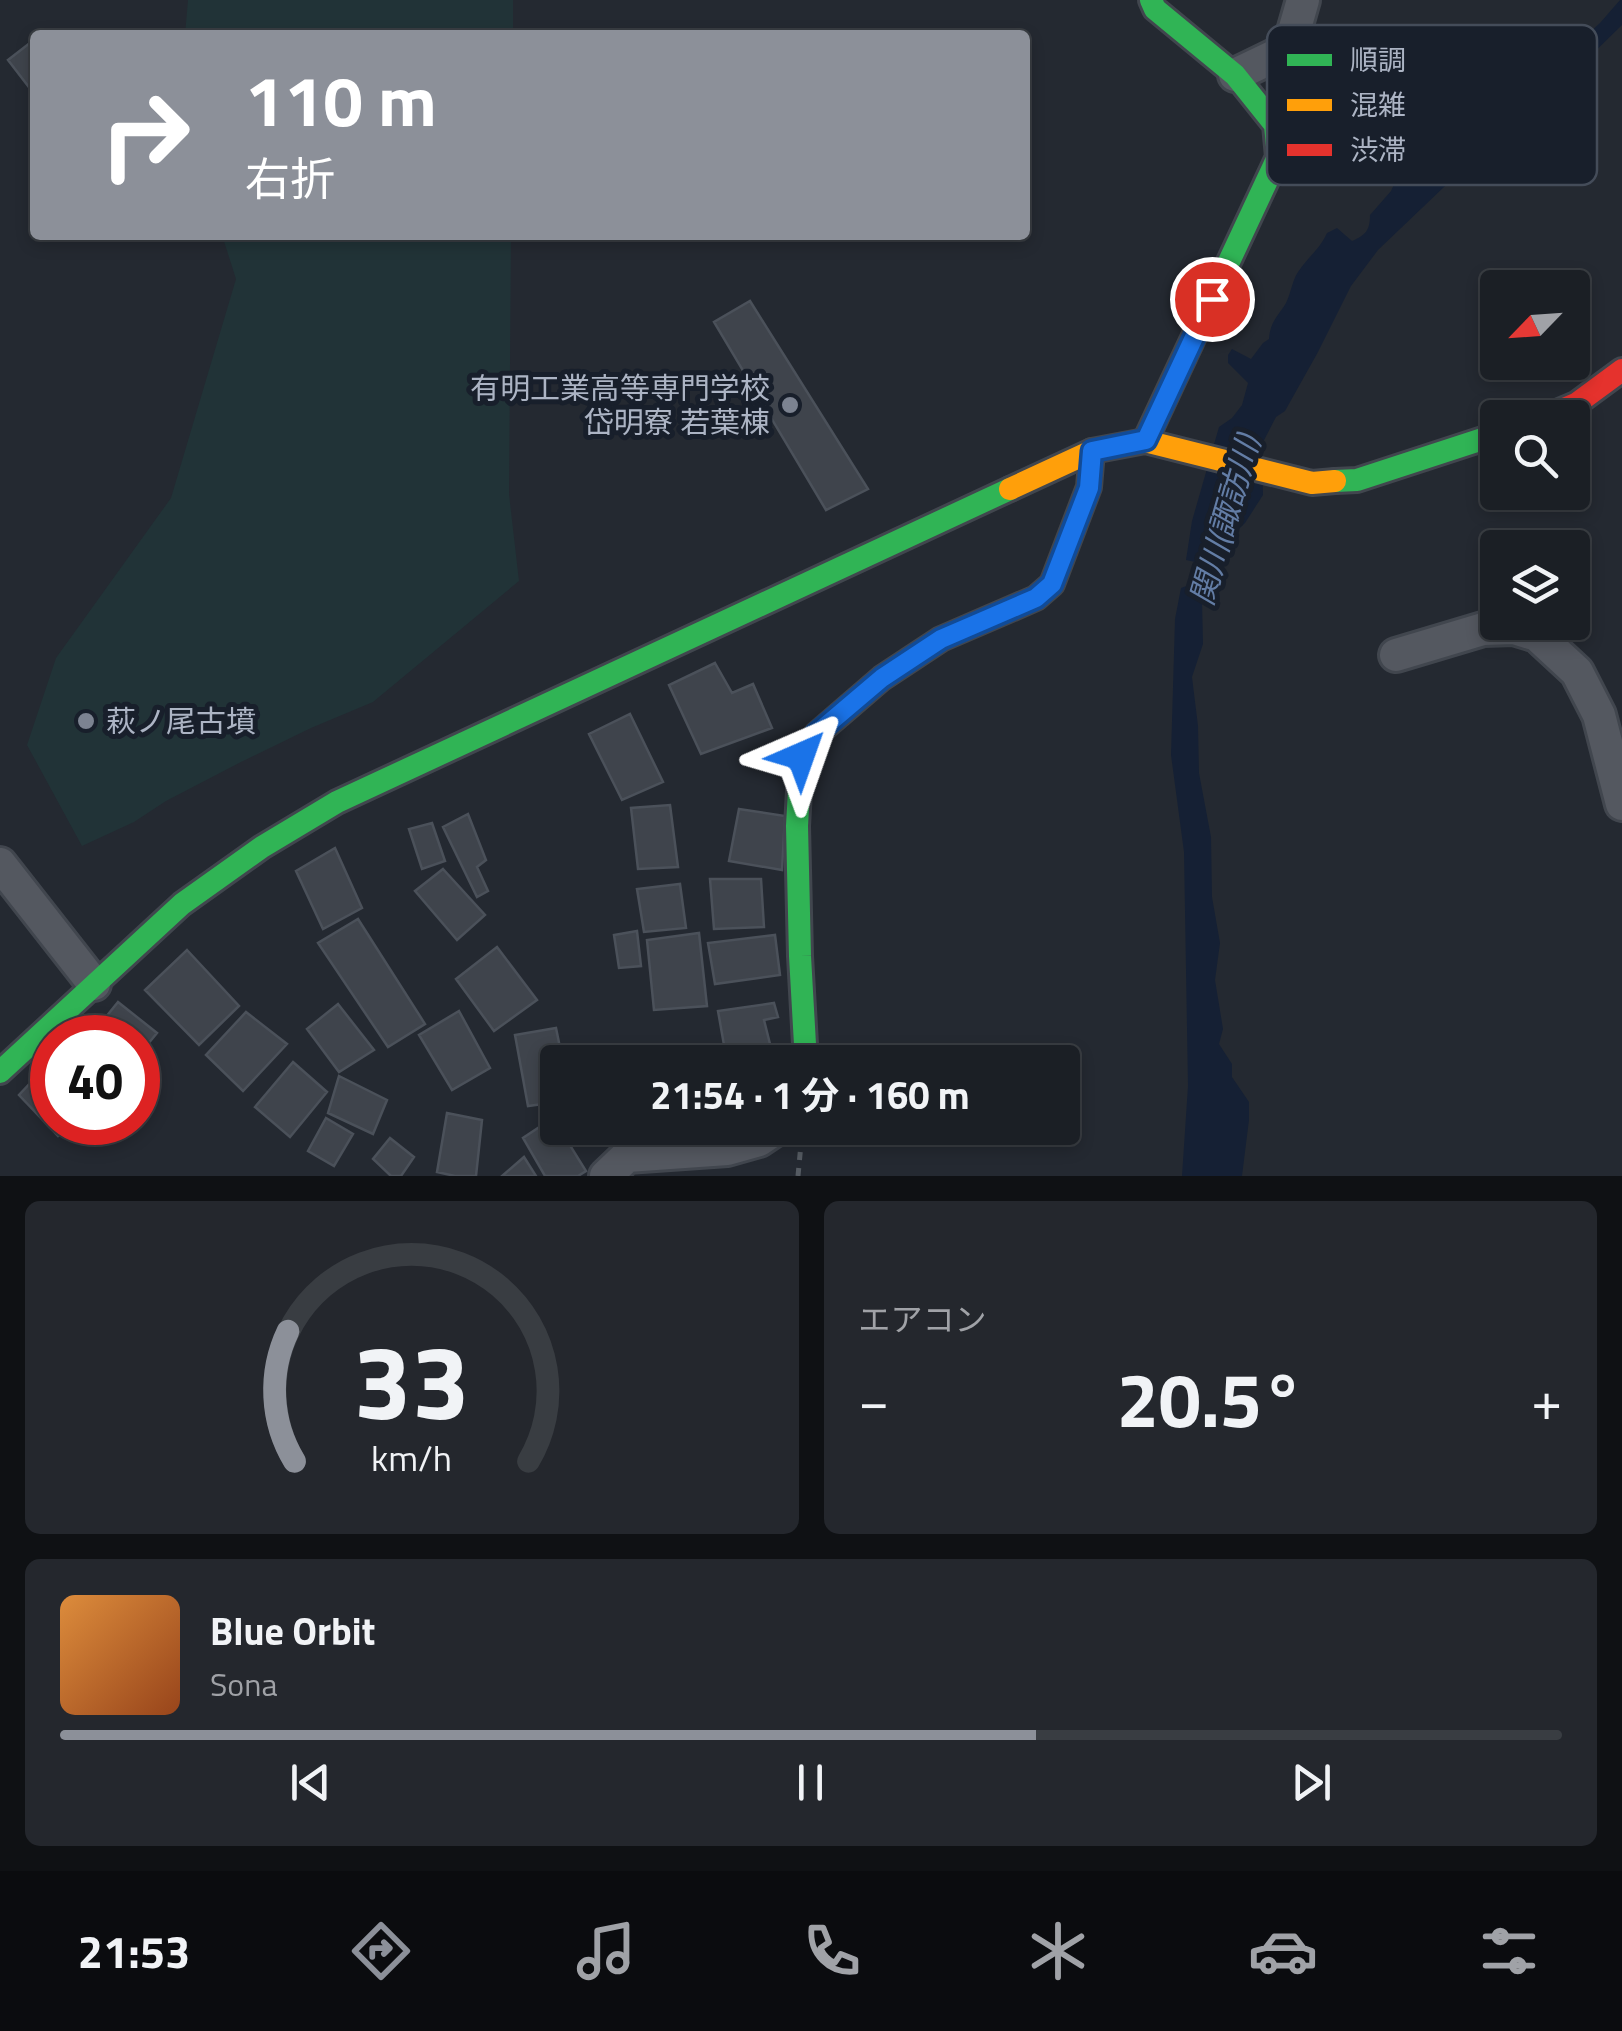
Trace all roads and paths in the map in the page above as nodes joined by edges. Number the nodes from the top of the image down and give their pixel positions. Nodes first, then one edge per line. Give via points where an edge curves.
1 (1151, 0) edge
2 (1303, 0) edge
3 (1296, 25) edge
4 (1267, 60) edge
5 (1235, 75) junction
6 (1267, 115) edge
7 (1267, 181) edge
8 (1622, 370) edge
9 (1581, 400) edge
10 (1146, 440) junction
11 (1480, 440) edge
12 (1092, 451) junction
13 (1396, 655) dead end
14 (1622, 804) edge
15 (0, 864) edge
16 (94, 984) junction
17 (805, 1045) edge
18 (0, 1072) edge
19 (742, 1145) edge
20 (791, 1145) edge
21 (606, 1176) edge
22 (798, 1176) edge

1 - 5 street
2 - 3 street
4 - 5 street
5 - 6 street
7 - 10 street
8 - 9 street
10 - 11 street via 1312,482 1357,480
10 - 12 street
12 - 16 street via 337,802 182,904
12 - 17 street via 1089,488 1052,584 1036,598 941,639 882,678 816,734 801,756
13 - 14 street via 1483,629 1536,634 1577,672 1599,715
15 - 16 street
16 - 18 street
19 - 21 street via 628,1156
20 - 22 path

